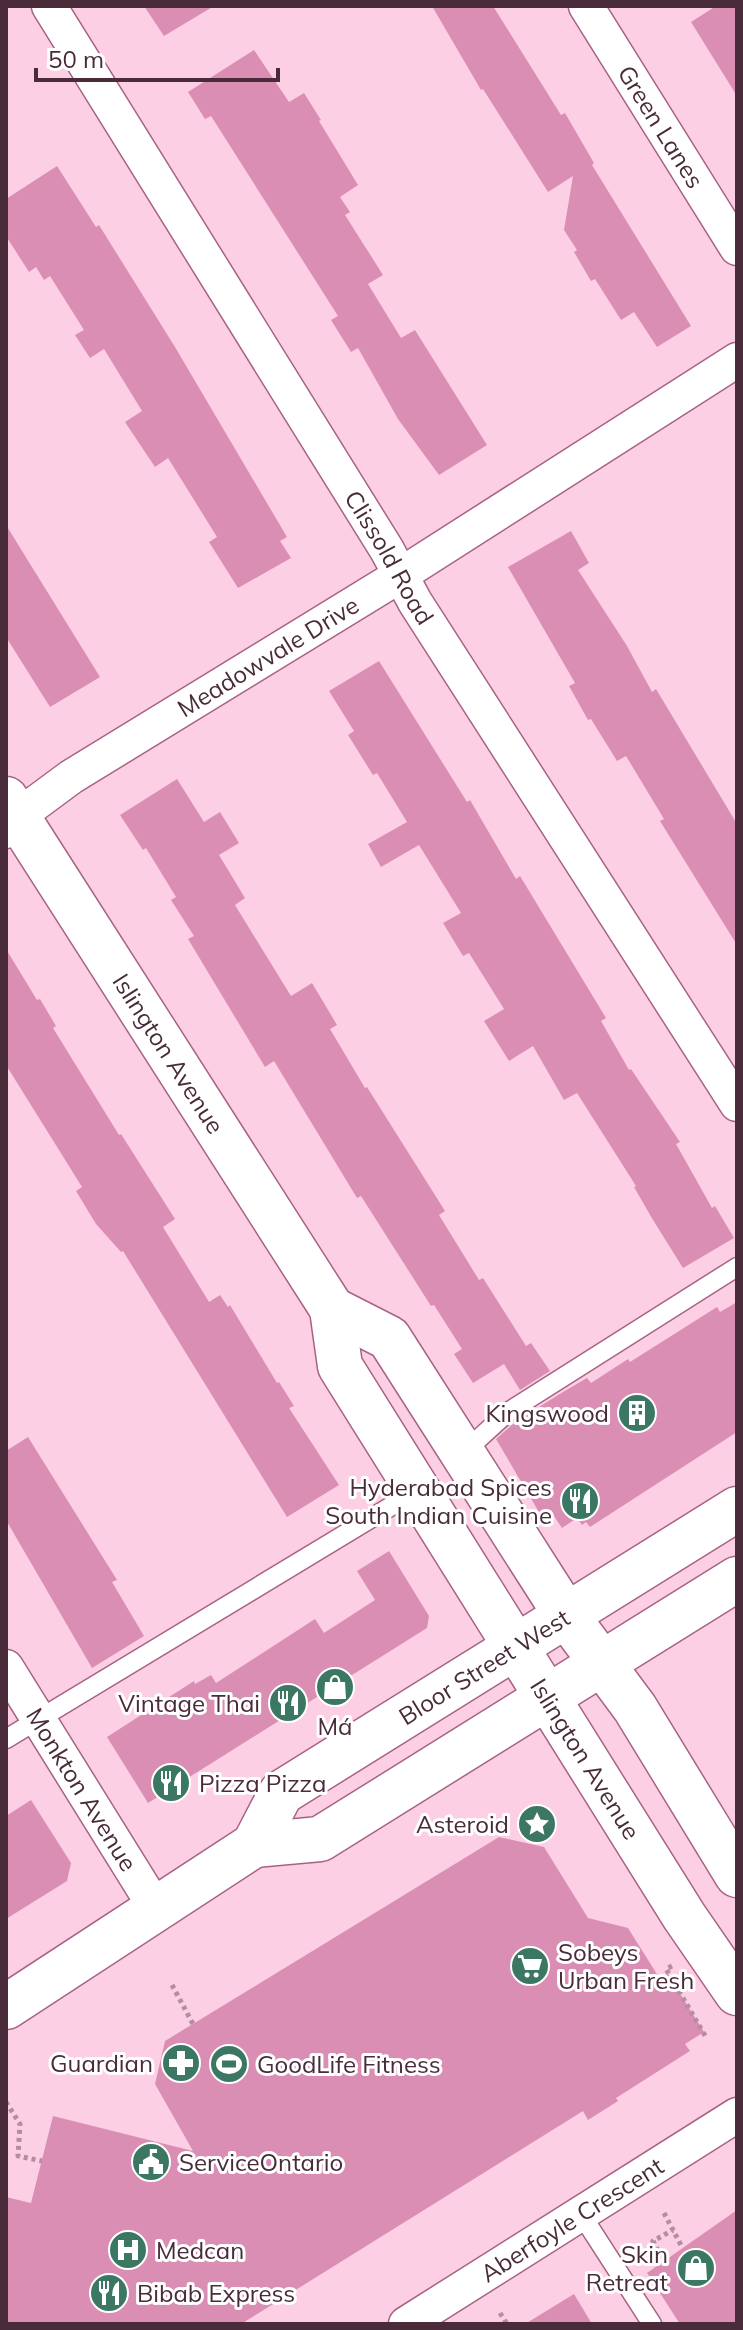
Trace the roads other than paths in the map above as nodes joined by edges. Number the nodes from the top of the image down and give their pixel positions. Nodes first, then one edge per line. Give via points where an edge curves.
1 (49, 6) edge
2 (586, 6) edge
3 (737, 248) edge
4 (737, 360) edge
5 (399, 576) junction
6 (10, 815) edge
7 (737, 1104) edge
8 (737, 1267) edge
9 (332, 1309) junction
10 (463, 1453) junction
11 (418, 1490) junction
12 (737, 1509) edge
13 (737, 1579) edge
14 (566, 1615) junction
15 (517, 1646) junction
16 (601, 1663) junction
17 (6, 1667) edge
18 (549, 1696) junction
19 (39, 1719) junction
20 (6, 1739) edge
21 (254, 1845) junction
22 (737, 1875) edge
23 (737, 1887) edge
24 (157, 1910) junction
25 (684, 1916) junction
26 (737, 1993) edge
27 (6, 2007) edge
28 (737, 2115) edge
29 (581, 2214) junction
30 (406, 2324) edge
31 (652, 2324) edge

1 - 5 street, Clissold Road
2 - 3 street, Green Lanes
4 - 5 street, Meadowvale Drive
5 - 6 street, Meadowvale Drive
5 - 7 street, Clissold Road
6 - 9 main road, Islington Avenue
8 - 10 lane via 508,1412
9 - 10 main road via 389,1338
9 - 11 main road, Islington Avenue via 340,1366
10 - 14 main road
11 - 15 main road, Islington Avenue
11 - 19 lane
12 - 14 main road, Bloor Street West
13 - 16 main road, Bloor Street West
14 - 15 main road, Bloor Street West
14 - 16 main road
15 - 18 main road, Islington Avenue
15 - 21 main road, Bloor Street West via 281,1793
16 - 18 main road, Bloor Street West
16 - 22 main road via 635,1708
17 - 19 street, Monkton Avenue
18 - 21 main road, Bloor Street West via 320,1839
18 - 25 main road, Islington Avenue
19 - 20 lane
19 - 24 street, Monkton Avenue
21 - 24 main road, Bloor Street West
23 - 25 main road
24 - 27 main road, Bloor Street West
25 - 26 main road, Islington Avenue
28 - 29 street, Aberfoyle Crescent
29 - 30 street, Aberfoyle Crescent
29 - 31 lane

